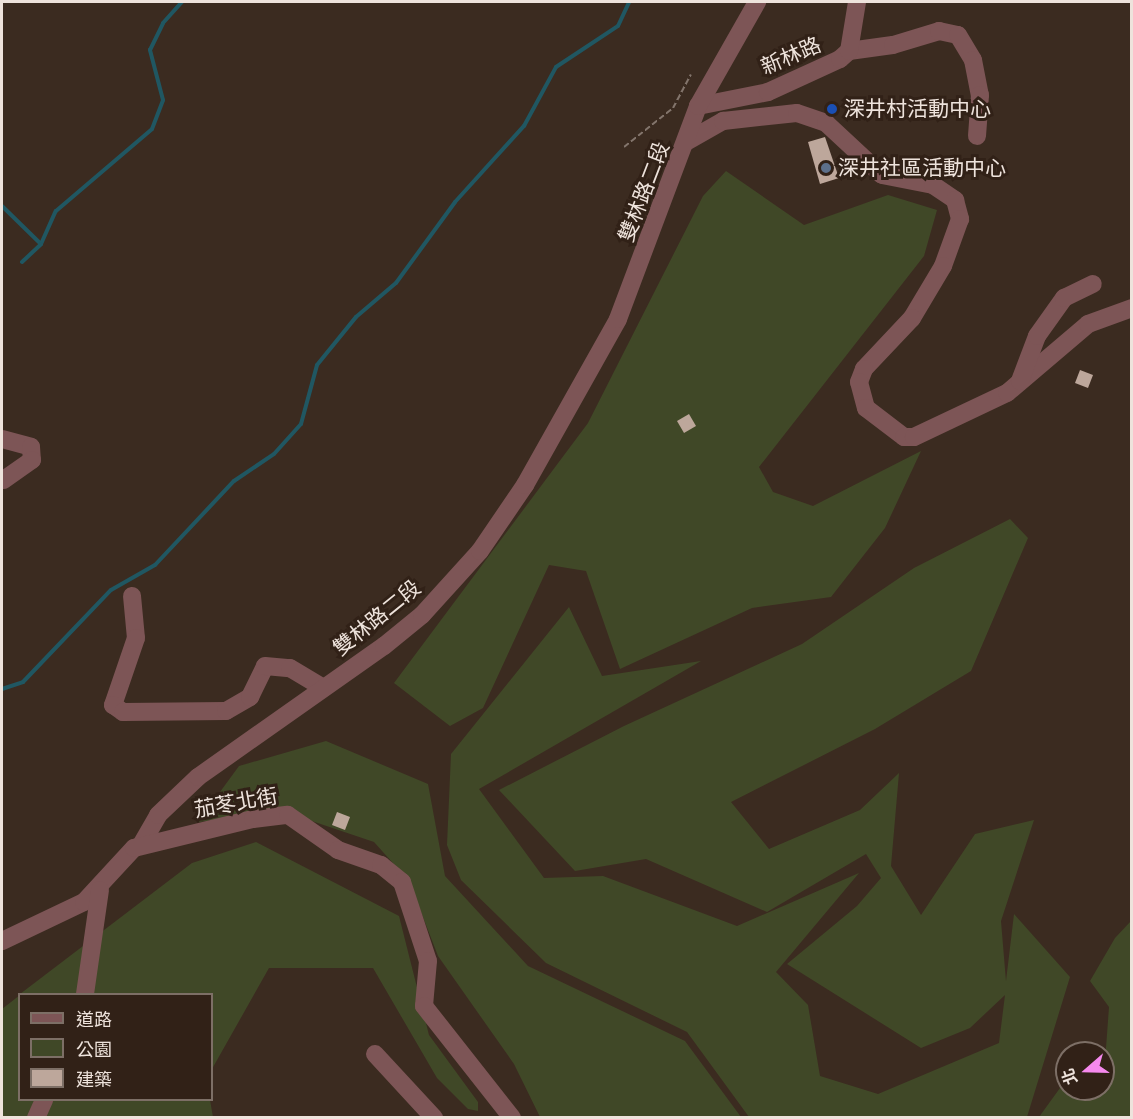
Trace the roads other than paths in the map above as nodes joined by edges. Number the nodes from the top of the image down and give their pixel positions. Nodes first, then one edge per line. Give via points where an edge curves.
1 (757, 2) edge
2 (856, 2) edge
3 (849, 51) junction
4 (698, 106) junction
5 (977, 136) dead end
6 (686, 142) junction
7 (1093, 284) dead end
8 (1131, 308) edge
9 (1019, 382) junction
10 (2, 439) edge
11 (3, 480) edge
12 (132, 596) dead end
13 (323, 688) junction
14 (141, 845) junction
15 (100, 890) junction
16 (2, 941) edge
17 (85, 993) edge
18 (375, 1054) dead end
19 (44, 1101) edge
20 (36, 1118) edge
21 (434, 1118) edge
22 (512, 1118) edge

1 - 4 street, 新林路
2 - 3 street, 新林路
3 - 4 street, 新林路 via 815,74 768,92
3 - 5 street via 893,45 939,31 958,35 973,60 980,95
4 - 6 street, 新林路
6 - 9 street, 雙林路二段 via 723,121 797,113 826,123 882,175 933,185 955,200 960,219 943,266 912,318 864,369 859,382 866,408 899,435 914,438 973,412
6 - 13 street, 雙林路二段 via 618,319 525,485 480,551 422,615
7 - 9 street via 1064,298 1037,336
8 - 9 street, 雙林路二段 via 1088,324
10 - 11 street via 31,447 32,460
12 - 13 street via 136,638 113,705 123,712 226,711 250,697 265,666 290,668
13 - 14 street, 雙林路二段 via 198,777 158,815
14 - 15 street
14 - 22 street, 茄苳北街 via 288,815 338,850 391,871 408,895 428,960 424,1006
15 - 16 street
15 - 17 street
18 - 21 street
19 - 20 street

